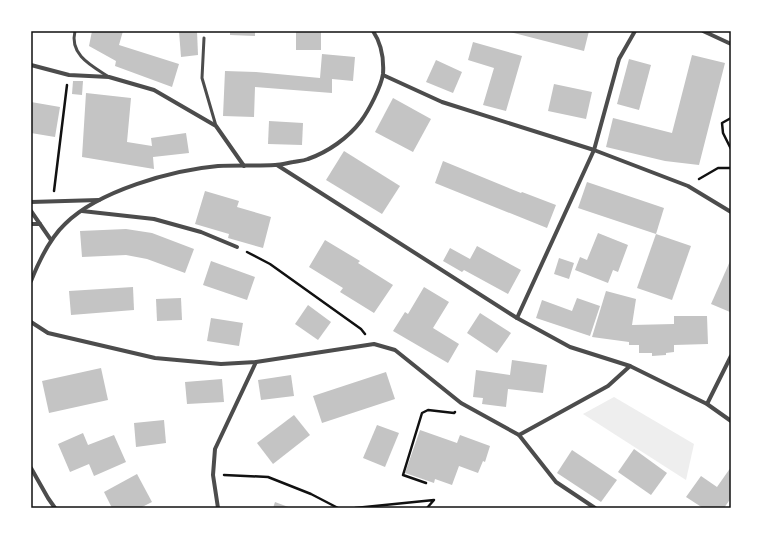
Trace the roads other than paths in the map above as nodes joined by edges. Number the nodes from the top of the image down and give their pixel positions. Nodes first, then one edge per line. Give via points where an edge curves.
1 (75, 31) edge
2 (373, 31) edge
3 (635, 31) edge
4 (703, 31) edge
5 (204, 38) dead end
6 (731, 44) edge
7 (31, 65) edge
8 (383, 75) junction
9 (109, 77) junction
10 (216, 126) junction
11 (594, 150) junction
12 (277, 165) junction
13 (244, 166) junction
14 (101, 200) junction
15 (31, 202) edge
16 (31, 211) edge
17 (81, 211) junction
18 (731, 212) edge
19 (31, 224) edge
20 (40, 224) junction
21 (51, 240) junction
22 (237, 247) road end
23 (31, 281) edge
24 (517, 318) junction
25 (31, 322) edge
26 (731, 356) edge
27 (256, 362) junction
28 (630, 366) junction
29 (707, 404) junction
30 (731, 421) edge
31 (520, 434) junction
32 (31, 468) edge
33 (55, 508) edge
34 (218, 508) edge
35 (595, 508) edge

1 - 9 lane via 73,37 76,51
2 - 8 street via 378,38
3 - 11 street via 619,59
4 - 6 street
5 - 10 lane via 202,78
7 - 9 street via 68,74
8 - 11 street via 442,102
8 - 12 street via 375,99 361,121 346,136 328,150 307,159
9 - 10 street via 154,90
10 - 13 street
11 - 18 street via 688,186
11 - 24 street
12 - 13 street
12 - 24 street
13 - 14 street via 198,168 162,176 128,187
14 - 15 street
14 - 17 street
16 - 20 street
17 - 21 street
17 - 22 street via 154,219 201,232
19 - 20 street
20 - 21 street
21 - 23 street
24 - 28 street via 570,347
25 - 27 street via 48,333 155,358 221,364
26 - 29 street
27 - 31 street via 374,344 395,350 461,403
27 - 34 street via 215,449 213,475
28 - 29 street
28 - 31 street via 608,386
29 - 30 street
31 - 35 street via 556,482
32 - 33 street

